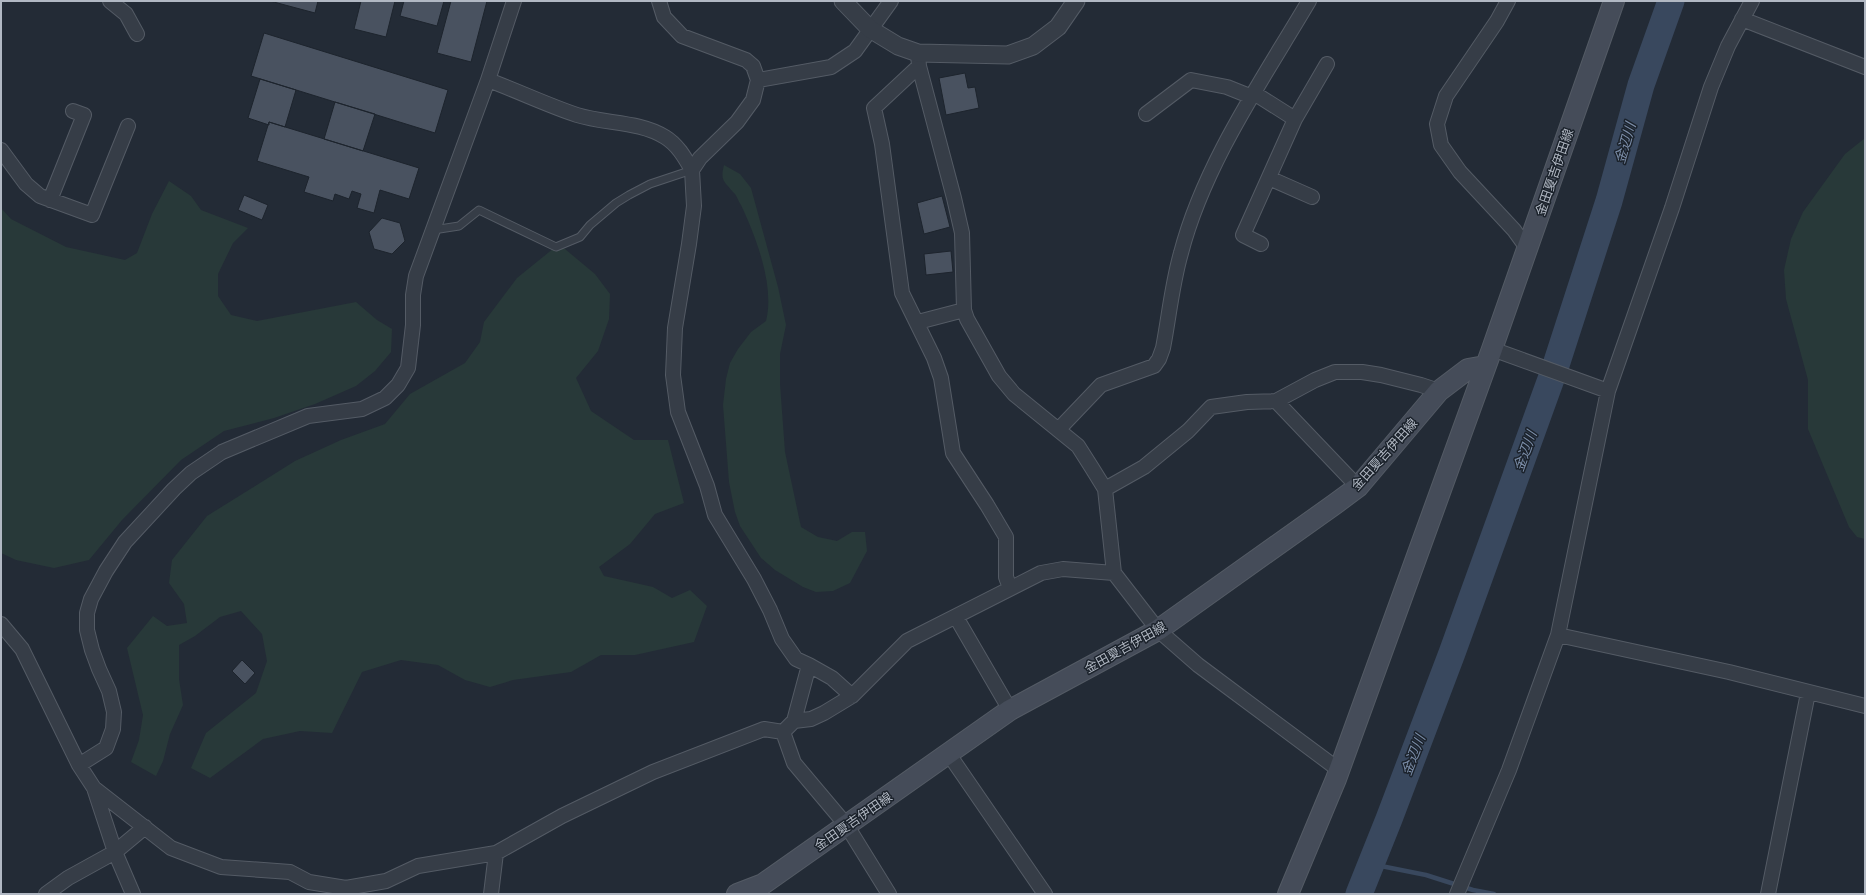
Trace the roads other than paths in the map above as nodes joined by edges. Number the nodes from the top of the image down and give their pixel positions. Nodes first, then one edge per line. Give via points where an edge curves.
1 (110, 1) edge
2 (514, 1) edge
3 (659, 1) edge
4 (843, 1) edge
5 (891, 1) edge
6 (1076, 1) edge
7 (1310, 1) edge
8 (1508, 1) edge
9 (1614, 1) edge
10 (1752, 1) edge
11 (1742, 19) junction
12 (870, 30) junction
13 (137, 34) dead end
14 (918, 60) junction
15 (1327, 64) dead end
16 (1865, 67) edge
17 (488, 80) junction
18 (758, 80) junction
19 (1253, 95) junction
20 (73, 111) dead end
21 (1146, 114) dead end
22 (1294, 119) junction
23 (128, 126) dead end
24 (1, 150) edge
25 (692, 170) junction
26 (1269, 178) junction
27 (1312, 197) dead end
28 (50, 200) junction
29 (433, 230) junction
30 (1261, 244) dead end
31 (1527, 248) junction
32 (964, 310) junction
33 (918, 322) junction
34 (1494, 356) junction
35 (1608, 391) junction
36 (1438, 392) junction
37 (1276, 401) junction
38 (1059, 429) junction
39 (1358, 487) junction
40 (1105, 490) junction
41 (1114, 572) junction
42 (1010, 588) junction
43 (956, 617) junction
44 (1, 624) edge
45 (1158, 630) junction
46 (1558, 635) junction
47 (809, 666) junction
48 (1808, 693) junction
49 (852, 696) junction
50 (1865, 706) edge
51 (1010, 710) junction
52 (794, 721) junction
53 (783, 732) junction
54 (948, 753) junction
55 (79, 765) junction
56 (1339, 770) junction
57 (94, 788) junction
58 (847, 826) junction
59 (144, 827) junction
60 (115, 852) junction
61 (496, 852) junction
62 (311, 888) edge
63 (46, 894) edge
64 (133, 894) edge
65 (492, 894) edge
66 (737, 894) edge
67 (889, 894) edge
68 (1045, 894) edge
69 (1288, 894) edge
70 (1457, 894) edge
71 (1768, 894) edge

1 - 13 street via 126,14
2 - 17 street
3 - 18 street via 664,17 682,36 746,60 753,66
4 - 12 street
5 - 12 street
6 - 14 street via 1058,27 1033,46 1008,55
7 - 19 street
8 - 31 street via 1446,96 1437,124 1441,145 1460,172 1514,230
9 - 31 main road, 金田夏吉伊田線
10 - 11 street
11 - 16 street
11 - 35 street via 1711,87
12 - 14 street
12 - 18 street via 855,51 831,67
14 - 32 street via 962,233
14 - 33 street via 874,108 882,144 902,293
15 - 22 street
17 - 25 street via 577,115 649,129 667,138 680,150
17 - 29 street
18 - 25 street via 753,100 737,122 700,158
19 - 21 street via 1191,80
19 - 22 street
19 - 38 street via 1207,181 1183,245 1160,359 1154,366 1101,385
20 - 28 street via 84,115
22 - 26 street
23 - 28 street via 92,215
24 - 28 street via 26,184 40,196
25 - 29 lane via 650,184 629,195 590,225 580,237 556,247 479,210 460,226
25 - 47 street via 694,206 675,328 673,375 678,412 715,515 754,579 782,639 796,660
26 - 27 street
26 - 30 street via 1243,235
29 - 55 street via 416,276 412,295 408,368 398,385 384,398 362,409 308,416 222,452 191,473 174,489 137,527 121,548 91,599 87,613 87,630 92,650 109,691 114,712 113,729 106,748
31 - 34 main road, 金田夏吉伊田線
32 - 33 street
32 - 38 street via 999,376 1024,402
33 - 42 street via 941,378 953,453 1006,537 1006,577
34 - 35 street
34 - 36 main road, 金田夏吉伊田線 via 1468,370
34 - 56 main road, 金田夏吉伊田線
35 - 46 street
36 - 37 street via 1381,375 1335,372
36 - 39 main road, 金田夏吉伊田線
37 - 39 street
37 - 40 street via 1211,407 1188,431 1144,467
38 - 40 street via 1078,446
39 - 45 main road, 金田夏吉伊田線
40 - 41 street
41 - 42 street via 1063,569 1041,573
41 - 45 street
42 - 43 street
43 - 49 street via 907,641
43 - 51 street
44 - 55 street via 22,649
45 - 51 main road, 金田夏吉伊田線
45 - 56 street via 1198,665
46 - 48 street via 1729,672
46 - 70 street via 1509,770
47 - 49 street via 832,678
47 - 52 street
48 - 50 street
48 - 71 street
49 - 52 street via 811,719
51 - 54 main road, 金田夏吉伊田線
52 - 53 street
53 - 58 street via 794,763
53 - 61 street via 764,729 653,772 562,816
54 - 58 main road, 金田夏吉伊田線
54 - 68 street
55 - 57 street
56 - 69 main road, 金田夏吉伊田線
57 - 59 street
57 - 60 street
58 - 66 main road, 金田夏吉伊田線 via 762,884
58 - 67 street
59 - 60 street
59 - 62 street via 171,848 221,867 290,872
60 - 63 street via 68,878
60 - 64 street
61 - 62 street via 418,866 386,881 346,888
61 - 65 street

